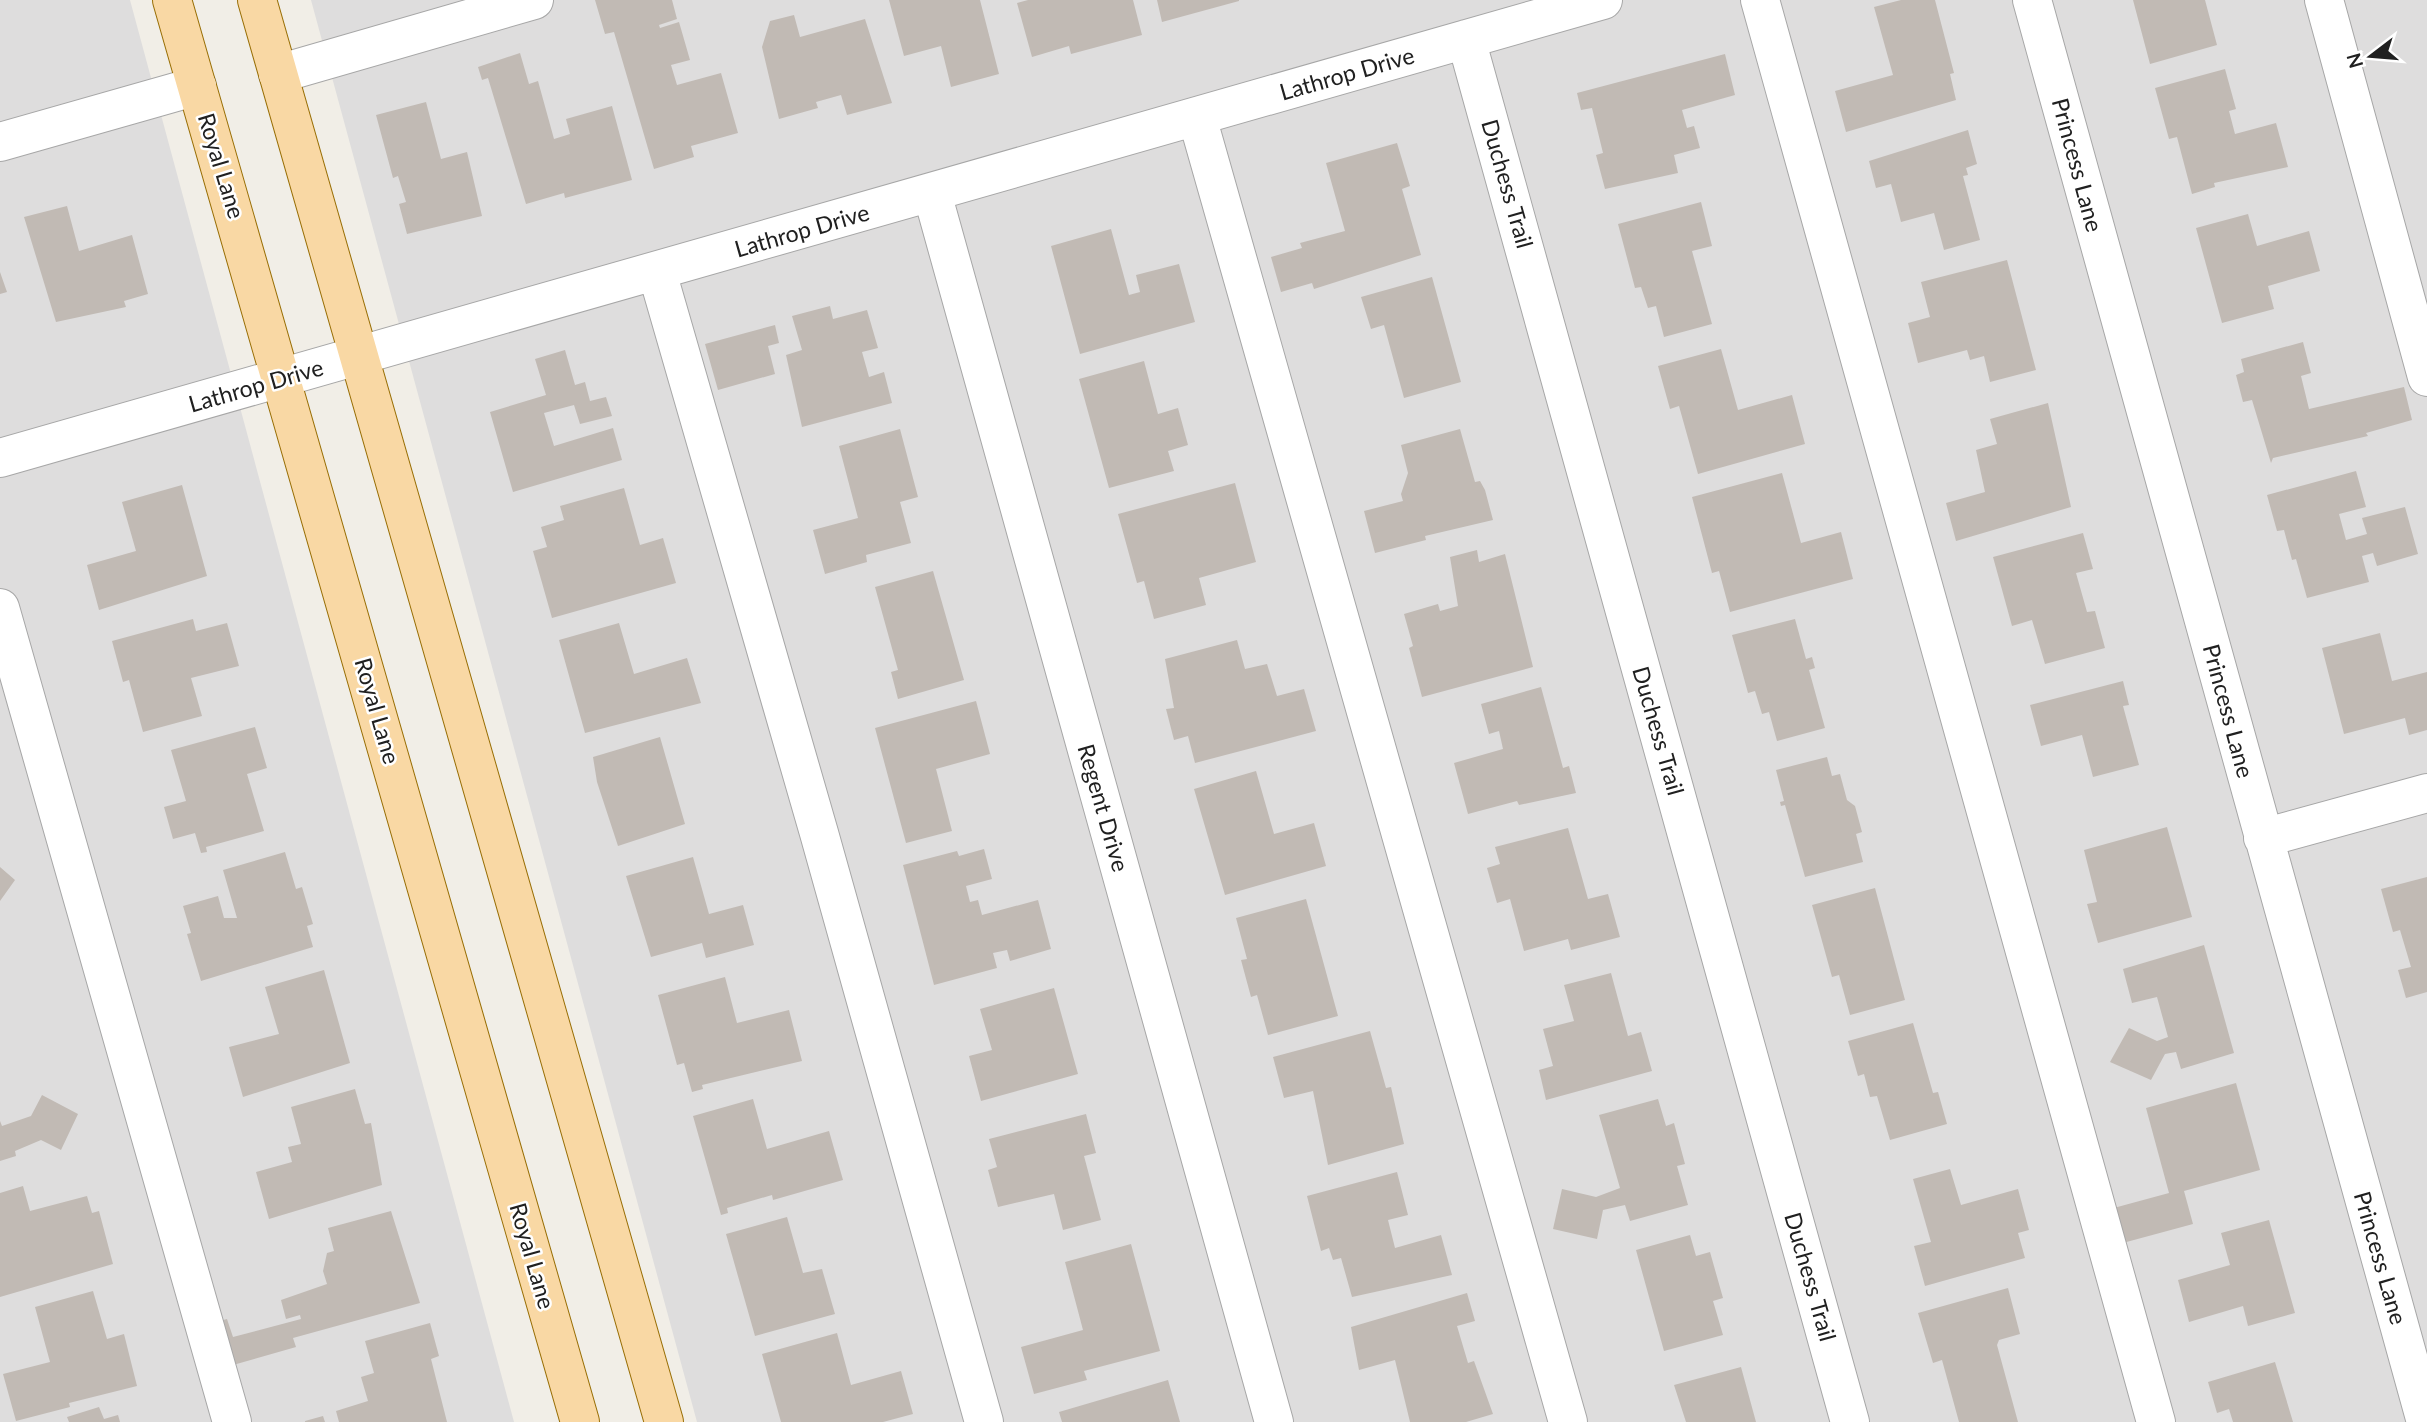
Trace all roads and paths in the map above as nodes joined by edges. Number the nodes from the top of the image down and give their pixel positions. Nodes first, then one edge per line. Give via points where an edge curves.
1 (172, 0) edge
2 (257, 0) edge
3 (534, 0) edge
4 (1603, 0) edge
5 (1760, 0) edge
6 (2032, 0) edge
7 (2324, 0) edge
8 (1466, 39) junction
9 (278, 74) junction
10 (197, 86) junction
11 (1197, 117) junction
12 (0, 142) edge
13 (932, 193) junction
14 (657, 272) junction
15 (359, 356) junction
16 (2427, 377) edge
17 (283, 379) junction
18 (0, 458) edge
19 (0, 608) edge
20 (2427, 793) edge
21 (2263, 838) junction
22 (232, 1422) edge
23 (580, 1422) edge
24 (664, 1422) edge
25 (984, 1422) edge
26 (1274, 1422) edge
27 (1568, 1422) edge
28 (1850, 1422) edge
29 (2156, 1422) edge
30 (2426, 1422) edge

1 - 10 main road, Royal Lane
2 - 9 main road
3 - 9 street
4 - 8 street, Lathrop Drive
5 - 29 street
6 - 21 street, Princess Lane
7 - 16 street
8 - 11 street, Lathrop Drive
8 - 28 street, Duchess Trail
9 - 15 main road
10 - 12 street
10 - 17 main road, Royal Lane
11 - 13 street, Lathrop Drive
11 - 27 street
13 - 14 street, Lathrop Drive
13 - 26 street, Regent Drive
14 - 15 street, Lathrop Drive
14 - 25 street
15 - 17 street, Lathrop Drive
15 - 24 main road
17 - 18 street, Lathrop Drive
17 - 23 main road, Royal Lane
19 - 22 street
20 - 21 street
21 - 30 street, Princess Lane

